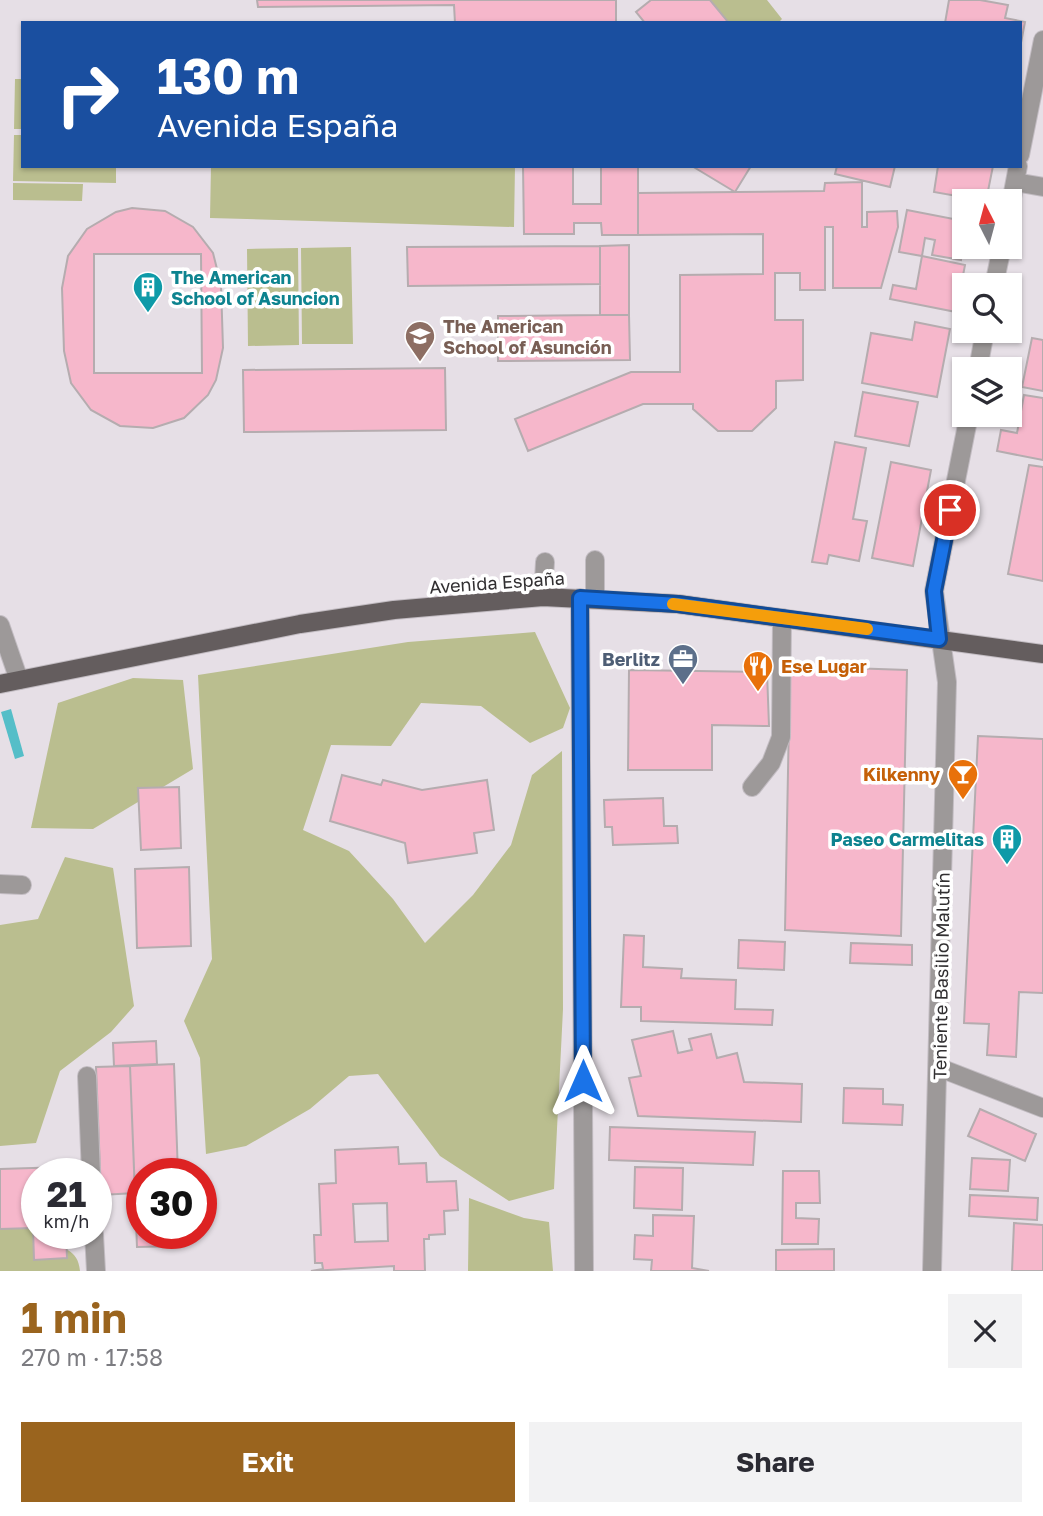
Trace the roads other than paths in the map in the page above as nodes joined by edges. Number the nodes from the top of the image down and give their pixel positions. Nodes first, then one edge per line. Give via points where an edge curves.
1 (1043, 40) edge
2 (1022, 145) edge
3 (1017, 174) edge
4 (1043, 187) edge
5 (967, 427) edge
6 (595, 560) dead end
7 (545, 562) dead end
8 (543, 597) junction
9 (588, 599) junction
10 (782, 618) junction
11 (0, 625) edge
12 (939, 639) junction
13 (1043, 654) edge
14 (19, 680) junction
15 (0, 684) edge
16 (752, 787) dead end
17 (0, 884) edge
18 (22, 885) dead end
19 (940, 1068) junction
20 (86, 1076) dead end
21 (1043, 1108) edge
22 (90, 1158) edge
23 (95, 1249) edge
24 (96, 1271) edge
25 (584, 1271) edge
26 (932, 1271) edge

1 - 2 street
3 - 4 street
5 - 12 street, Teniente Basilio Malutín via 934,591
6 - 9 street
7 - 8 street
8 - 9 main road, Avenida España
8 - 14 main road, Avenida España via 394,610 300,624
9 - 10 main road, Avenida España via 678,604
9 - 25 street
10 - 12 main road, Avenida España
10 - 16 street via 781,737 771,763
11 - 14 street
12 - 13 main road, Avenida España
12 - 19 street, Teniente Basilio Malutín via 947,682
14 - 15 main road, Avenida España
17 - 18 street
19 - 21 street
19 - 26 street, Teniente Basilio Malutín
20 - 22 street
23 - 24 street

